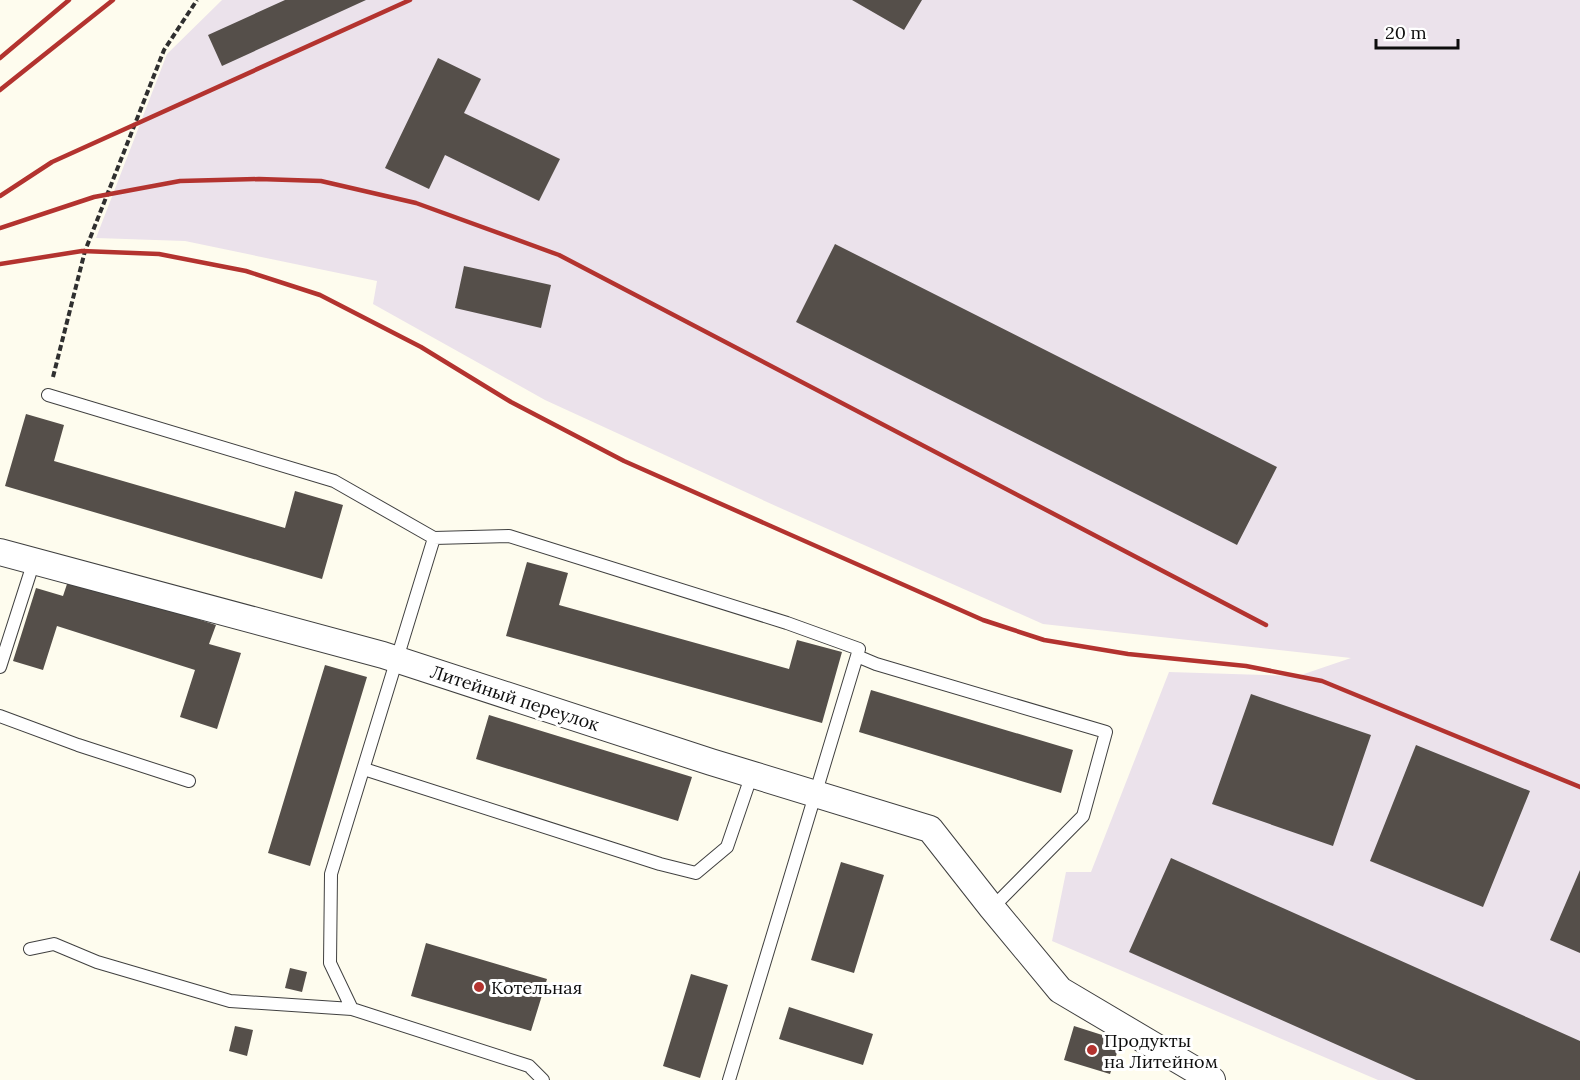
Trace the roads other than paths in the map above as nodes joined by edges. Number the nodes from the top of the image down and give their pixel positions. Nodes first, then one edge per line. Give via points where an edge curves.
1 (48, 395) road end
2 (434, 538) junction
3 (0, 552) edge
4 (34, 561) junction
5 (857, 656) junction
6 (398, 660) junction
7 (0, 667) edge
8 (0, 716) edge
9 (364, 769) junction
10 (752, 774) junction
11 (189, 781) dead end
12 (815, 794) junction
13 (992, 909) junction
14 (30, 949) dead end
15 (352, 1009) junction
16 (543, 1080) edge
17 (729, 1080) edge
18 (1212, 1080) edge

1 - 2 lane via 334,482
2 - 5 lane via 509,536 787,622 859,649
2 - 6 lane
3 - 4 street, Литейный переулок
4 - 6 street, Литейный переулок
4 - 7 lane
5 - 12 lane
5 - 13 lane via 1106,732 1083,816
6 - 9 lane
6 - 10 street, Литейный переулок
8 - 11 lane
9 - 10 lane via 696,873 727,847
9 - 15 lane via 331,874 330,963
10 - 12 street, Литейный переулок
12 - 13 street, Литейный переулок via 930,829
12 - 17 lane
13 - 18 street, Литейный переулок via 1060,990
14 - 15 lane via 54,944 97,962 230,1001
15 - 16 lane via 529,1066

